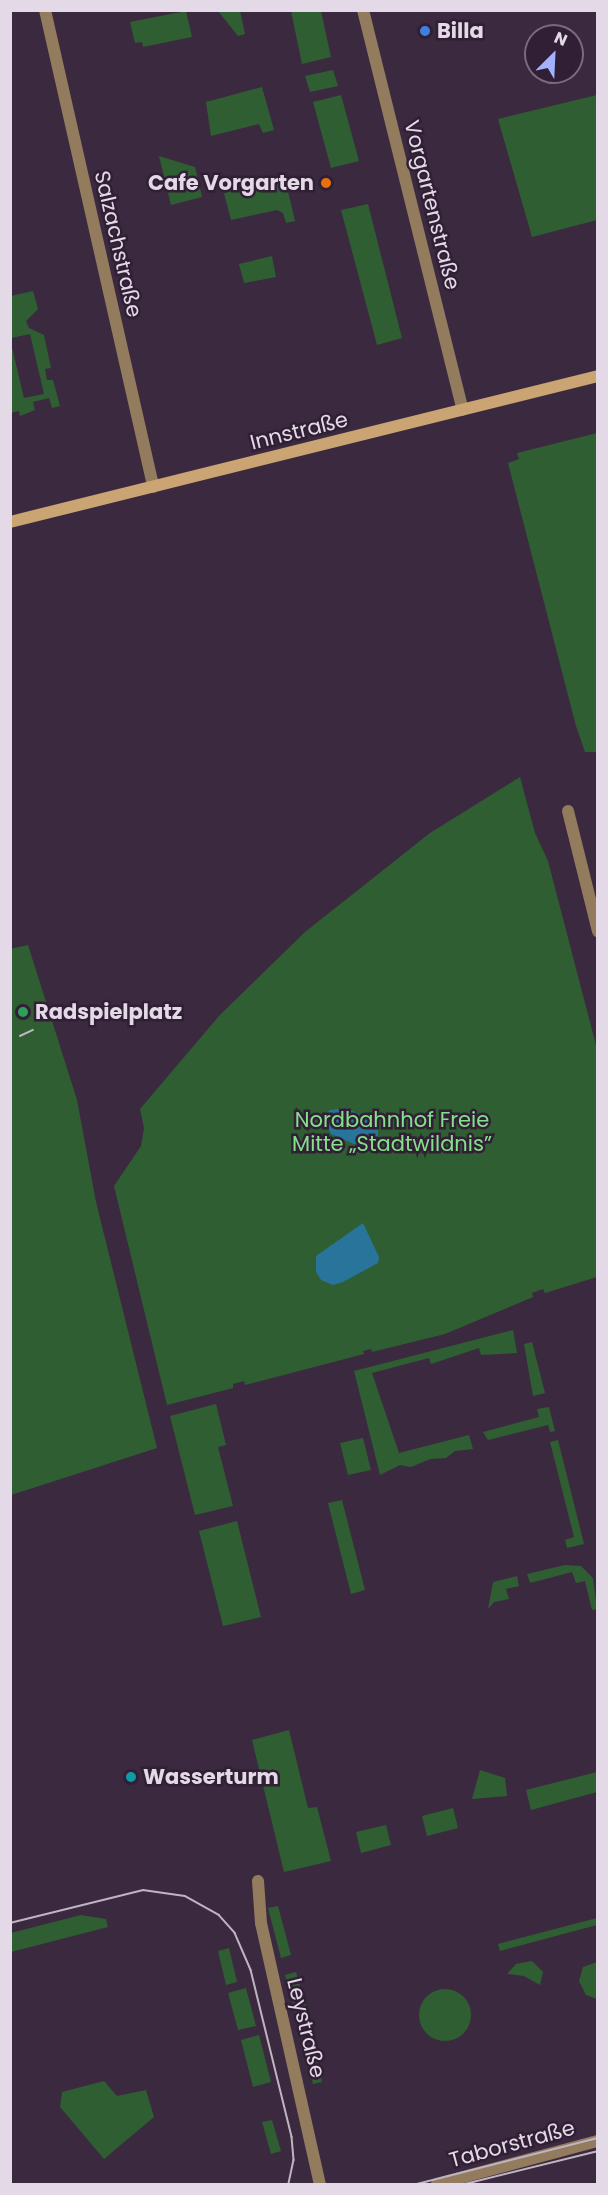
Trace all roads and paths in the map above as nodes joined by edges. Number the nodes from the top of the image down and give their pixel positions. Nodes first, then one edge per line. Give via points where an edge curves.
1 (45, 10) edge
2 (363, 10) edge
3 (597, 376) edge
4 (463, 410) junction
5 (153, 487) junction
6 (10, 522) edge
7 (568, 812) dead end
8 (597, 931) edge
9 (258, 1881) dead end
10 (597, 2141) edge
11 (320, 2184) edge
12 (436, 2184) edge

1 - 5 street, Salzachstraße
2 - 4 street, Vorgartenstraße
3 - 4 main road, Innstraße
4 - 5 main road, Innstraße
5 - 6 main road, Innstraße
7 - 8 street
9 - 11 street, Leystraße via 259,1917
10 - 12 street, Taborstraße

